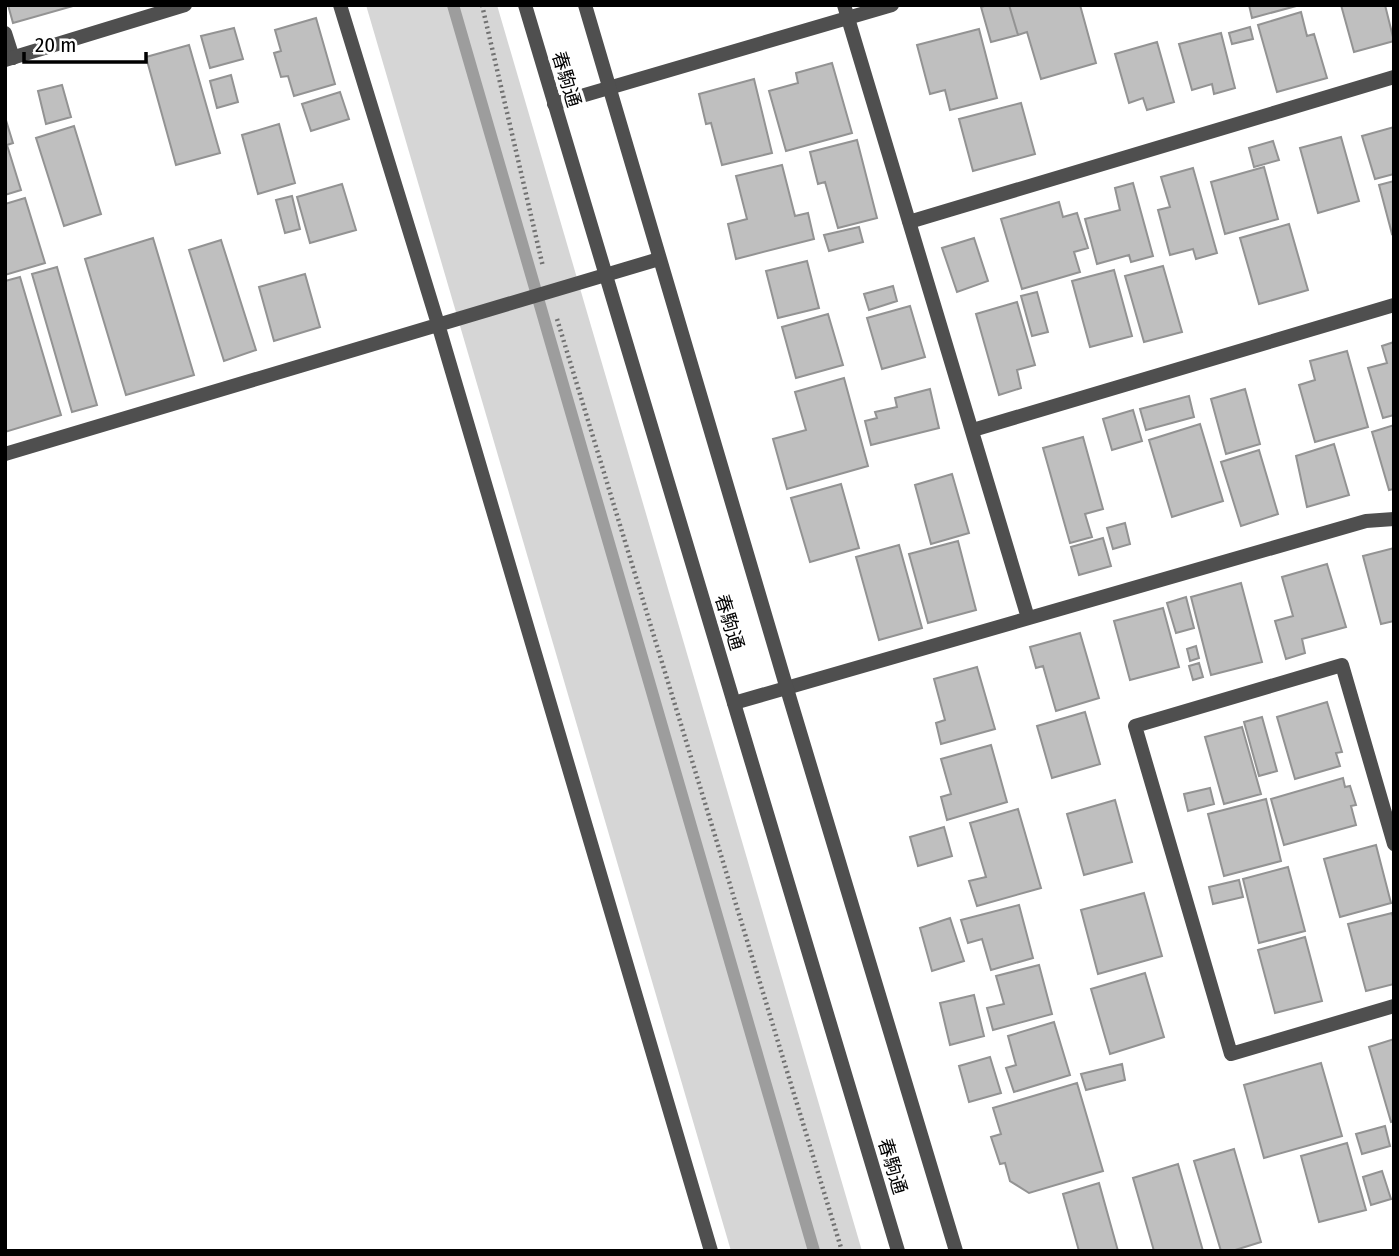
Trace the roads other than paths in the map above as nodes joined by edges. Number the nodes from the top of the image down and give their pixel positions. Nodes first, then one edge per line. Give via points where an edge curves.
1 (185, 5) edge
2 (340, 5) edge
3 (525, 5) edge
4 (585, 5) edge
5 (892, 5) edge
6 (845, 12) edge
7 (5, 33) edge
8 (9, 59) edge
9 (1394, 77) edge
10 (609, 86) junction
11 (554, 104) junction
12 (909, 222) junction
13 (659, 259) junction
14 (606, 276) junction
15 (1394, 305) edge
16 (438, 324) junction
17 (973, 430) junction
18 (5, 454) edge
19 (1394, 519) edge
20 (1028, 618) junction
21 (787, 689) junction
22 (734, 704) junction
23 (1394, 844) edge
24 (1394, 1006) edge
25 (711, 1251) edge
26 (898, 1251) edge
27 (956, 1251) edge

1 - 8 street
2 - 16 street
3 - 11 street, 春駒通
4 - 10 street, 春駒通
5 - 6 street
6 - 10 street
6 - 12 street
7 - 8 street
9 - 12 street
10 - 11 street
10 - 13 street, 春駒通
11 - 14 street, 春駒通
12 - 17 street
13 - 14 street
13 - 21 street, 春駒通
14 - 16 street
14 - 22 street, 春駒通
15 - 17 street
16 - 18 street
16 - 25 street
17 - 20 street
19 - 20 street via 1366,521
20 - 21 street
21 - 22 street
21 - 27 street, 春駒通
22 - 26 street, 春駒通
23 - 24 street via 1342,665 1135,726 1231,1054

